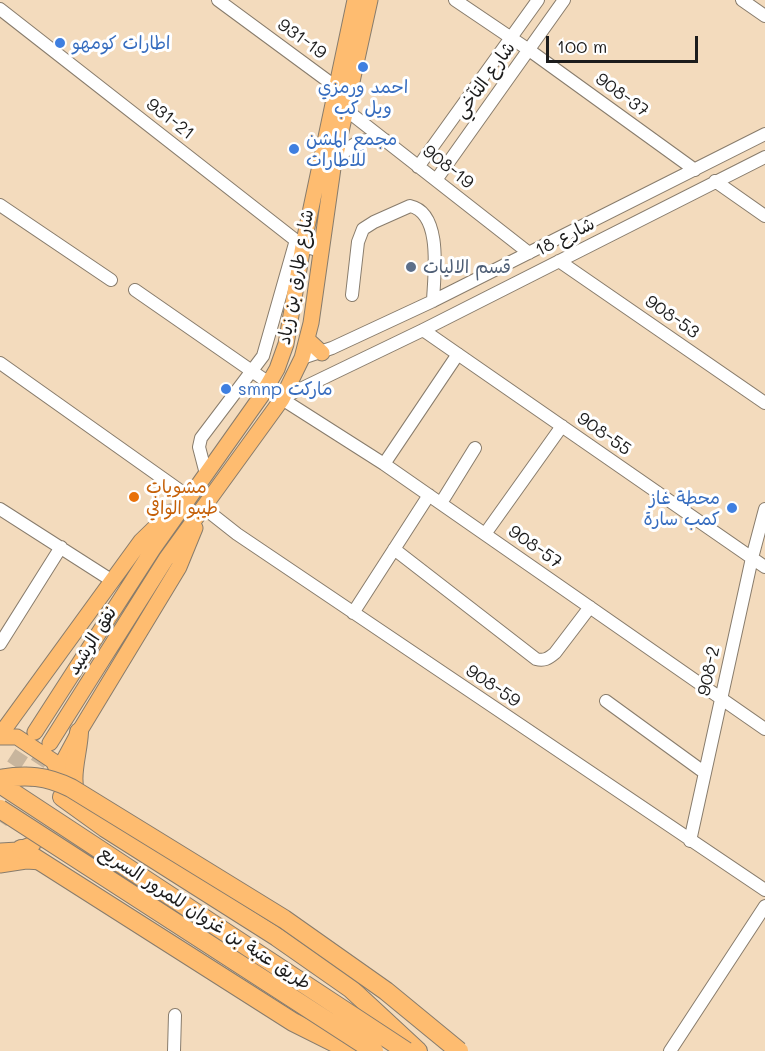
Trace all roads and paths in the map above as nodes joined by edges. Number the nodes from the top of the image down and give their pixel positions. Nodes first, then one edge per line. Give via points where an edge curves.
1 (218, 0) edge
2 (355, 0) edge
3 (370, 0) edge
4 (455, 0) edge
5 (538, 0) edge
6 (564, 0) edge
7 (742, 0) edge
8 (0, 9) edge
9 (765, 16) edge
10 (511, 37) junction
11 (529, 50) junction
12 (336, 87) junction
13 (345, 109) junction
14 (765, 134) edge
15 (385, 140) junction
16 (765, 156) edge
17 (418, 166) junction
18 (333, 168) junction
19 (694, 170) junction
20 (436, 180) junction
21 (715, 181) junction
22 (0, 205) edge
23 (765, 216) edge
24 (300, 243) junction
25 (321, 251) junction
26 (529, 253) junction
27 (560, 261) junction
28 (111, 280) dead end
29 (135, 290) dead end
30 (352, 295) dead end
31 (438, 298) junction
32 (453, 315) junction
33 (423, 330) junction
34 (308, 340) junction
35 (322, 353) junction
36 (458, 354) junction
37 (302, 358) junction
38 (0, 363) edge
39 (251, 370) junction
40 (269, 383) junction
41 (283, 398) junction
42 (765, 403) edge
43 (562, 426) junction
44 (475, 448) dead end
45 (384, 464) junction
46 (206, 474) junction
47 (429, 495) junction
48 (189, 498) junction
49 (441, 503) junction
50 (0, 509) edge
51 (203, 509) junction
52 (765, 509) edge
53 (485, 534) junction
54 (61, 547) junction
55 (153, 549) joint
56 (394, 549) junction
57 (752, 558) junction
58 (166, 559) joint
59 (765, 567) edge
60 (111, 580) junction
61 (590, 607) junction
62 (352, 613) junction
63 (0, 644) edge
64 (721, 699) junction
65 (606, 701) dead end
66 (765, 729) edge
67 (35, 732) tunnel mouth
68 (79, 732) junction
69 (0, 736) edge
70 (50, 743) tunnel mouth
71 (705, 773) junction
72 (1, 782) edge
73 (62, 799) dead end
74 (0, 809) edge
75 (83, 813) junction
76 (690, 841) junction
77 (27, 847) joint
78 (0, 851) edge
79 (42, 862) junction
80 (0, 865) edge
81 (765, 890) edge
82 (765, 906) edge
83 (175, 1015) dead end
84 (174, 1051) edge
85 (351, 1051) edge
86 (374, 1051) edge
87 (406, 1051) edge
88 (418, 1051) edge
89 (459, 1051) edge
90 (670, 1051) edge

1 - 12 street, 931-19
2 - 12 main road, شارع طارق بن زياد
3 - 13 main road, شارع طارق بن زياد
4 - 10 street, 908-37
5 - 10 street, شارع التآخي
6 - 11 street, شارع التآخي
7 - 9 street
8 - 24 street, 931-21
10 - 11 street, 908-37
10 - 17 street, شارع التآخي
11 - 19 street, 908-37
11 - 20 street, شارع التآخي
12 - 24 main road, شارع طارق بن زياد
13 - 15 street, 908-19
13 - 18 main road, شارع طارق بن زياد
14 - 19 street, شارع 18
15 - 17 street, 908-19
15 - 18 street via 371,139 351,145
16 - 21 street, شارع 18
17 - 20 street, 908-19
18 - 25 main road, شارع طارق بن زياد
19 - 26 street, شارع 18
20 - 26 street, 908-19
21 - 23 street
21 - 27 street, شارع 18
22 - 28 street
24 - 25 street, 931-21
24 - 39 street via 263,356
24 - 40 main road, شارع طارق بن زياد via 286,344
25 - 34 main road, شارع طارق بن زياد
26 - 31 street, شارع 18
27 - 32 street, شارع 18
27 - 42 street, 908-53
29 - 39 street
30 - 31 street via 363,230 410,206 426,218 435,246
31 - 32 street
31 - 35 street, شارع 18
32 - 33 street, شارع 18
33 - 36 street, 908-55
33 - 41 street, شارع 18
34 - 35 main road
34 - 37 main road, شارع طارق بن زياد
35 - 37 street, شارع 18
36 - 43 street, 908-55
36 - 45 street
37 - 41 main road, شارع طارق بن زياد
38 - 48 street
39 - 40 street
39 - 46 street via 201,438 199,447
40 - 46 main road, شارع طارق بن زياد
41 - 45 street, 908-57
41 - 51 main road, شارع طارق بن زياد
43 - 53 street
43 - 57 street, 908-55
44 - 49 street
45 - 47 street, 908-57
46 - 48 main road, شارع طارق بن زياد
47 - 49 street, 908-57
47 - 56 street
48 - 55 main road, شارع طارق بن زياد
48 - 60 main road via 141,541
49 - 53 street, 908-57
50 - 54 street
51 - 58 main road, شارع طارق بن زياد
51 - 62 street, 908-59
51 - 68 main road via 178,567
52 - 57 street, 908-2
53 - 61 street, 908-57
54 - 60 street
54 - 63 street
55 - 67 main road, نفق الرشيد
56 - 61 street via 536,659 555,653
56 - 62 street
57 - 59 street, 908-55
57 - 64 street, 908-2
58 - 70 main road, نفق الرشيد
60 - 69 main road
61 - 64 street, 908-57
62 - 76 street, 908-59
64 - 66 street, 908-57
64 - 71 street, 908-2
65 - 71 street
68 - 69 main road via 59,773 53,761 17,737
68 - 75 highway via 73,774 75,795
71 - 76 street, 908-2
72 - 87 highway, طريق عتبة بن غزوان للمرور السريع, bridge
72 - 89 highway, bridge via 17,775 38,776 71,788 284,919 386,991
73 - 75 highway
74 - 86 highway, طريق عتبة بن غزوان للمرور السريع, bridge
75 - 88 highway via 350,988
76 - 81 street, 908-59
77 - 78 main road
77 - 79 highway
79 - 80 main road
79 - 85 highway via 293,1022
82 - 90 street
83 - 84 street

